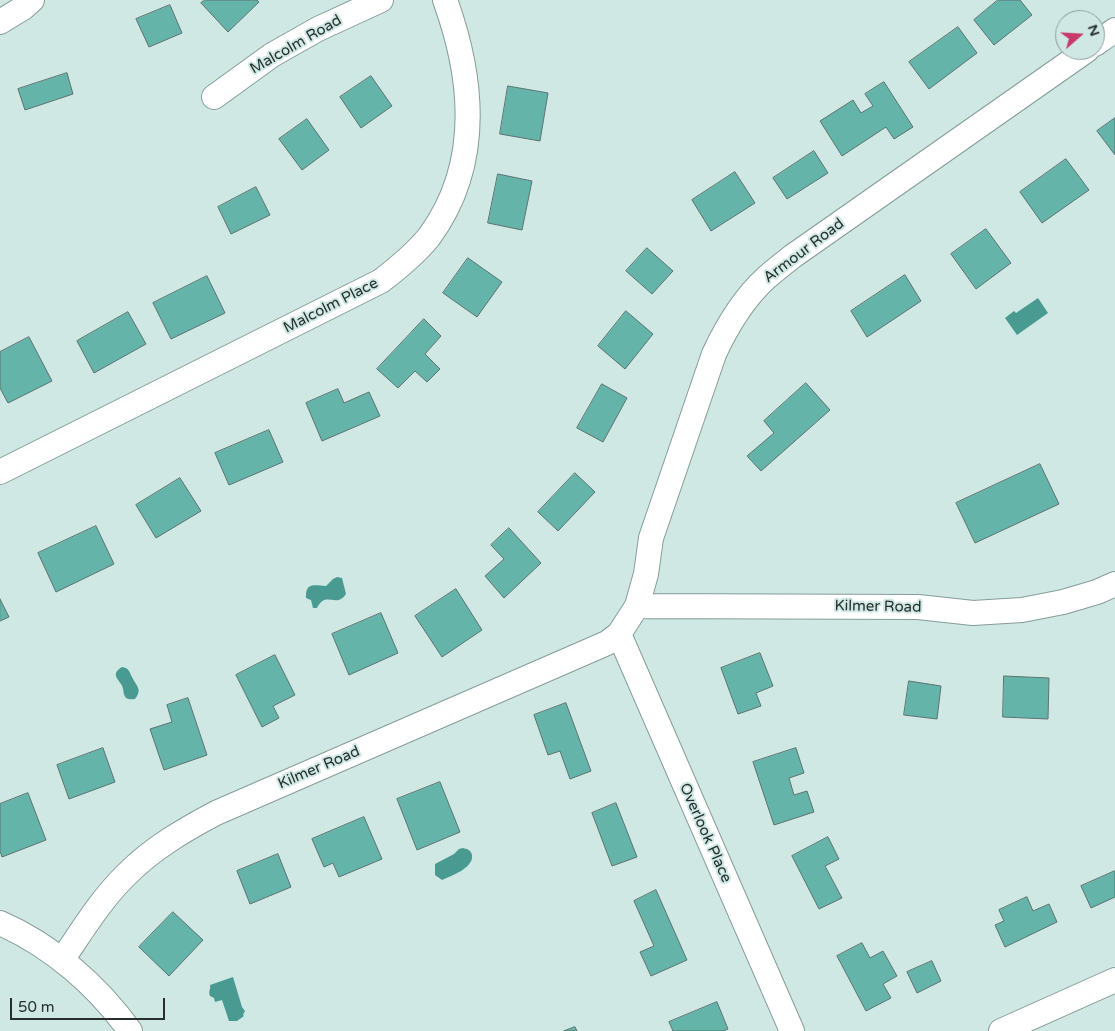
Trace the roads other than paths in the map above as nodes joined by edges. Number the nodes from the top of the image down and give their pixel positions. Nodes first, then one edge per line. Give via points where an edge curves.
1 (32, 0) edge
2 (381, 0) edge
3 (445, 0) edge
4 (0, 22) edge
5 (1073, 60) edge
6 (214, 97) dead end
7 (0, 472) edge
8 (1115, 584) edge
9 (637, 606) junction
10 (619, 634) junction
11 (0, 923) edge
12 (62, 960) junction
13 (1115, 980) edge
14 (130, 1031) edge
15 (792, 1031) edge
16 (1001, 1031) edge

1 - 4 street
2 - 6 street, Malcolm Road via 272,55
3 - 7 street, Malcolm Place via 463,60 469,118 466,152 457,185 428,238 381,281
5 - 9 street, Armour Road via 793,256 745,301 714,354 651,538
8 - 9 street, Kilmer Road via 1063,602 1022,610 973,613 918,607
9 - 10 street, Armour Road
10 - 12 street, Kilmer Road via 607,643 216,813 184,830 127,874 103,901
10 - 15 street, Overlook Place
11 - 12 street
12 - 14 street via 95,990
13 - 16 street

